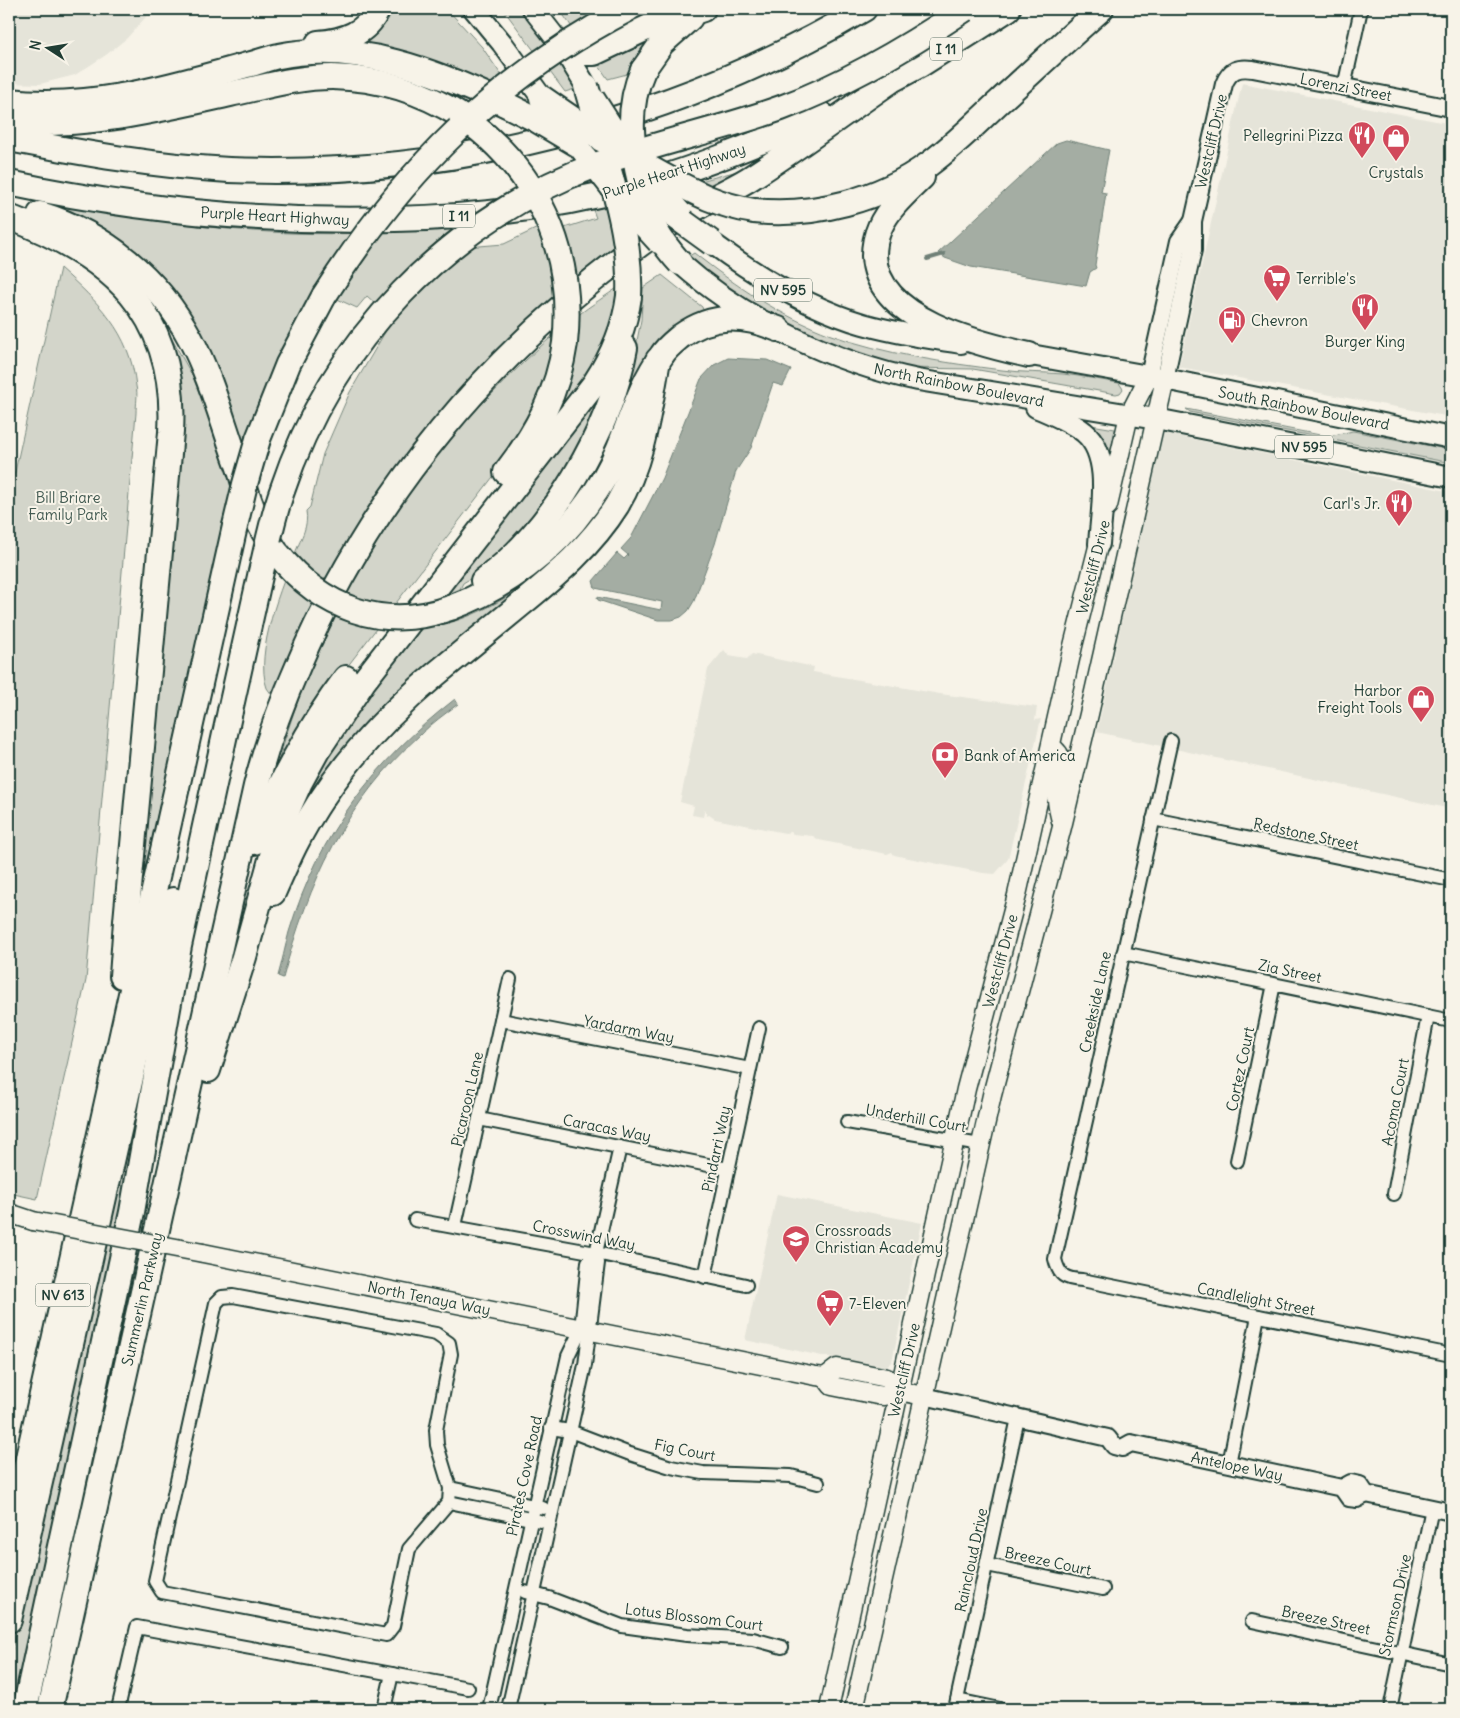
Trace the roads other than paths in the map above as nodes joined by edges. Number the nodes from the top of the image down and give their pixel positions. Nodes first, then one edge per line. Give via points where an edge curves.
1 (378, 9) edge
2 (474, 9) edge
3 (533, 9) edge
4 (628, 9) edge
5 (704, 9) edge
6 (864, 9) edge
7 (938, 9) edge
8 (965, 9) edge
9 (1008, 9) edge
10 (1100, 9) edge
11 (1361, 9) edge
12 (561, 45) junction
13 (1240, 68) joint
14 (228, 70) junction
15 (889, 82) junction
16 (586, 86) junction
17 (1344, 87) junction
18 (542, 98) junction
19 (9, 102) edge
20 (1451, 108) edge
21 (9, 122) edge
22 (9, 139) edge
23 (601, 140) junction
24 (577, 144) junction
25 (948, 148) junction
26 (634, 160) junction
27 (608, 167) junction
28 (9, 183) edge
29 (642, 193) junction
30 (616, 194) junction
31 (9, 207) edge
32 (9, 217) edge
33 (712, 243) junction
34 (680, 263) junction
35 (630, 296) junction
36 (778, 329) junction
37 (1029, 355) junction
38 (658, 360) junction
39 (1157, 378) junction
40 (1013, 396) junction
41 (1142, 417) junction
42 (1451, 438) edge
43 (1451, 476) edge
44 (1099, 544) junction
45 (1114, 604) junction
46 (450, 608) junction
47 (1079, 624) junction
48 (223, 709) junction
49 (1171, 741) dead end
50 (1051, 747) junction
51 (1154, 819) junction
52 (1062, 826) junction
53 (1451, 880) edge
54 (234, 889) junction
55 (1017, 895) junction
56 (1042, 902) junction
57 (1123, 952) junction
58 (244, 957) junction
59 (510, 979) dead end
60 (1274, 984) junction
61 (1428, 1016) junction
62 (501, 1020) junction
63 (1451, 1020) edge
64 (759, 1028) dead end
65 (118, 1048) junction
66 (750, 1069) junction
67 (479, 1120) junction
68 (847, 1122) dead end
69 (955, 1140) junction
70 (980, 1145) junction
71 (620, 1147) junction
72 (1238, 1161) dead end
73 (728, 1169) junction
74 (1394, 1194) dead end
75 (163, 1207) junction
76 (9, 1213) edge
77 (9, 1219) edge
78 (415, 1220) dead end
79 (33, 1221) junction
80 (455, 1226) junction
81 (596, 1253) junction
82 (1057, 1270) joint
83 (705, 1277) junction
84 (746, 1285) dead end
85 (1258, 1316) junction
86 (585, 1330) junction
87 (1451, 1355) edge
88 (912, 1393) junction
89 (1018, 1418) junction
90 (551, 1428) junction
91 (570, 1431) junction
92 (1228, 1464) junction
93 (818, 1482) dead end
94 (450, 1488) junction
95 (449, 1502) junction
96 (534, 1506) junction
97 (1432, 1508) junction
98 (553, 1510) junction
99 (1451, 1512) edge
100 (531, 1520) junction
101 (550, 1523) junction
102 (9, 1542) edge
103 (987, 1564) junction
104 (1103, 1589) dead end
105 (516, 1590) junction
106 (534, 1594) junction
107 (9, 1620) edge
108 (1252, 1621) dead end
109 (782, 1647) dead end
110 (1402, 1654) junction
111 (1451, 1664) edge
112 (392, 1674) junction
113 (468, 1688) dead end
114 (956, 1705) edge
115 (25, 1709) edge
116 (50, 1709) edge
117 (118, 1709) edge
118 (384, 1709) edge
119 (489, 1709) edge
120 (508, 1709) edge
121 (829, 1709) edge
122 (854, 1709) edge
123 (1000, 1709) edge
124 (1390, 1709) edge

1 - 14 highway via 367,25 352,37 282,48
2 - 18 main road, North Rainbow Boulevard / NV 595
3 - 12 main road, NV 595
4 - 65 highway, bridge via 545,59 502,91 462,125 418,170 352,253 324,296 288,364 258,439 245,484
5 - 12 highway via 649,27 594,53 579,53
5 - 26 highway, bridge via 677,28 643,70 631,115
6 - 22 highway via 757,65 641,110 547,138 419,161 313,170 221,169 122,160
7 - 48 highway, bridge via 860,54 785,90 601,146 543,170 476,208 405,266 359,316 329,358 302,403 283,444 257,523
8 - 48 highway, bridge via 895,53 806,98 610,160 554,183 478,227 414,278 347,358 296,454 274,519
9 - 15 highway, Purple Heart Highway / I 11
10 - 25 highway
11 - 17 street
12 - 16 main road, NV 595
13 - 17 street, Lorenzi Street
13 - 39 street, Westcliff Drive via 1233,70 1224,84 1193,221 1179,241
14 - 19 highway via 102,100
14 - 24 highway, bridge via 290,55 322,53 387,61 458,83 535,119
15 - 28 highway, Purple Heart Highway / I 11 via 785,132 725,156 631,187 586,198 492,213 371,220 266,218 96,200
15 - 54 highway via 751,178 682,215 628,253 528,336 440,431 364,536 310,638 280,710 260,772
16 - 23 highway, bridge
16 - 26 main road, NV 595, bridge
17 - 20 street, Lorenzi Street
18 - 23 highway, bridge
18 - 24 main road, North Rainbow Boulevard / NV 595, bridge
21 - 54 highway, bridge via 51,124 106,120 288,82 330,77 372,81 431,99 461,116 487,137 532,189 559,250 565,282 565,343 554,389 536,429 319,715 294,756
23 - 26 highway, bridge
23 - 27 highway, bridge
24 - 27 highway, bridge
24 - 30 main road, North Rainbow Boulevard / NV 595, bridge
25 - 26 highway, bridge via 910,177 856,200 815,210 781,212 726,206 704,198
25 - 37 highway via 896,204 880,227 874,246 878,274 889,294 912,314 969,339
26 - 29 highway, bridge
26 - 33 main road, NV 595, bridge
27 - 29 highway, bridge
27 - 30 highway, bridge
29 - 33 highway, bridge
29 - 34 highway, bridge via 655,229
30 - 34 main road, North Rainbow Boulevard / NV 595, bridge via 636,220
30 - 35 highway, bridge via 628,254
31 - 46 highway, bridge via 57,220 96,238 139,270 164,299 180,320 195,349 250,504 265,536 293,572 338,604 380,616 430,614
32 - 65 highway via 78,249 123,285 155,332 170,386 172,432 126,921
33 - 37 main road, NV 595 via 772,284 844,317 899,332
34 - 36 main road, North Rainbow Boulevard / NV 595 via 735,305
35 - 46 highway via 620,372 602,424 579,468 554,507 518,549 490,576 465,591
35 - 58 highway via 618,338 595,383 363,682 322,742 277,836
36 - 38 highway via 738,318 706,322 672,343
36 - 40 main road, North Rainbow Boulevard / NV 595 via 822,351 879,371
37 - 39 main road, NV 595
38 - 46 highway via 610,468 574,522 518,573 482,596
38 - 58 highway via 636,462 624,491 604,524 564,567 408,699 356,755 295,844
39 - 41 main road, Westcliff Drive
39 - 41 main road, Westcliff Drive
39 - 42 main road, South Rainbow Boulevard / NV 595
40 - 41 main road, North Rainbow Boulevard / NV 595
40 - 44 main road via 1078,427 1095,445 1103,471
41 - 43 main road, NV 595
41 - 44 main road, Westcliff Drive
41 - 45 main road, Westcliff Drive
44 - 47 main road, Westcliff Drive
45 - 47 main road via 1096,605
45 - 52 main road, Westcliff Drive
47 - 50 main road, Westcliff Drive
48 - 107 highway via 141,1030
48 - 115 highway via 132,1212
49 - 51 street, Creekside Lane
50 - 52 main road via 1061,757 1056,799
50 - 55 main road, Westcliff Drive
51 - 53 street, Redstone Street
51 - 57 street, Creekside Lane
52 - 56 main road, Westcliff Drive
54 - 75 highway, Summerlin Parkway
55 - 56 main road
55 - 69 main road, Westcliff Drive
56 - 70 main road, Westcliff Drive
57 - 60 street, Zia Street
57 - 82 street, Creekside Lane via 1055,1259
58 - 75 highway
59 - 62 street, Picaroon Lane
60 - 61 street, Zia Street
60 - 72 street, Cortez Court
61 - 63 street, Zia Street
61 - 74 street, Acoma Court
62 - 66 street, Yardarm Way
62 - 67 street, Picaroon Lane
64 - 66 street, Pindarri Way
65 - 102 highway, NV 613
66 - 73 street, Pindarri Way
67 - 71 street, Caracas Way
67 - 80 street, Picaroon Lane
68 - 69 street, Underhill Court
69 - 70 street, Underhill Court
69 - 88 main road, Westcliff Drive
70 - 88 main road, Westcliff Drive
71 - 73 street, Caracas Way
71 - 81 street, Pirates Cove Road
73 - 83 street, Pindarri Way
75 - 116 highway, Summerlin Parkway
76 - 79 main road, North Tenaya Way
77 - 79 main road, North Tenaya Way
78 - 80 street, Crosswind Way
79 - 86 main road, North Tenaya Way, bridge
80 - 81 street, Crosswind Way
81 - 83 street, Crosswind Way
81 - 86 street, Pirates Cove Road via 598,1263
82 - 85 street, Candlelight Street via 1068,1279
83 - 84 street, Crosswind Way
85 - 87 street, Candlelight Street
85 - 92 street
86 - 88 main road, North Tenaya Way via 825,1378 832,1386 884,1396
86 - 90 street, Pirates Cove Road via 568,1356
86 - 91 street, Pirates Cove Road via 586,1365
88 - 89 street, Antelope Way
88 - 121 main road, Westcliff Drive
88 - 122 main road, Westcliff Drive
89 - 92 street, Antelope Way via 1108,1438 1114,1446 1122,1448 1131,1443
89 - 103 street, Raincloud Drive
90 - 91 street, Fig Court
90 - 96 street, Pirates Cove Road
91 - 93 street, Fig Court via 671,1467 702,1473 791,1476
91 - 98 street, Pirates Cove Road
92 - 97 street, Antelope Way via 1342,1488 1349,1498 1357,1499 1366,1494
94 - 95 street
94 - 95 street via 437,1445 436,1430 451,1354 449,1343 436,1334 232,1296 222,1297 216,1303 155,1581 162,1592 386,1635 393,1626 409,1549
94 - 96 street
95 - 100 street
96 - 98 street
96 - 100 street, Pirates Cove Road
97 - 99 street, Antelope Way
97 - 110 street, Stormson Drive
98 - 101 street, Pirates Cove Road
100 - 101 street
100 - 105 street, Pirates Cove Road
101 - 106 street, Pirates Cove Road
103 - 104 street, Breeze Court
103 - 114 street, Raincloud Drive
105 - 106 street, Lotus Blossom Court
105 - 119 street, Pirates Cove Road
106 - 109 street, Lotus Blossom Court via 622,1626 687,1635 753,1639
106 - 120 street, Pirates Cove Road
108 - 110 street, Breeze Street
110 - 111 street, Breeze Street
110 - 124 street, Stormson Drive
112 - 113 street
112 - 117 street via 136,1627
112 - 118 street
114 - 123 street

